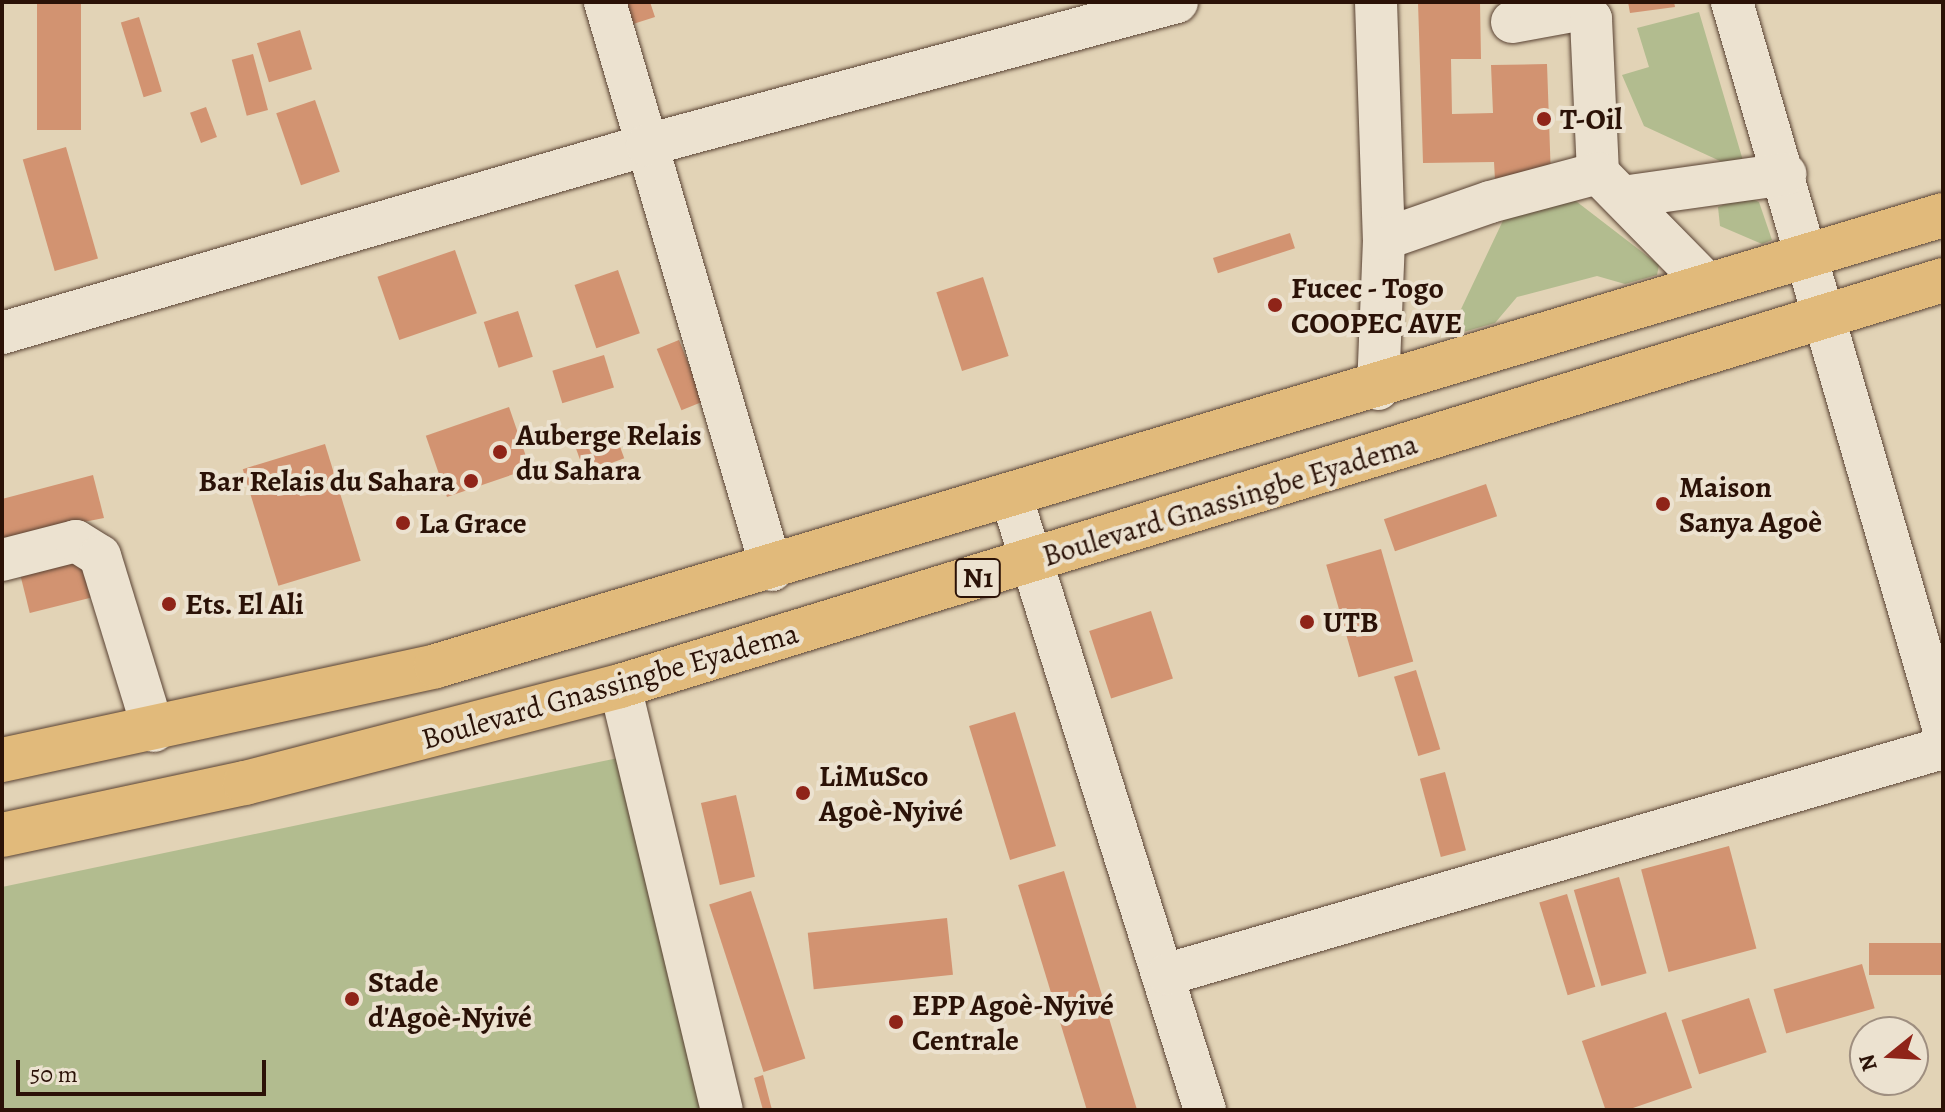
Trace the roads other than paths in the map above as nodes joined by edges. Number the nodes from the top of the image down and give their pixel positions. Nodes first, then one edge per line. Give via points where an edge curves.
1 (605, 2) edge
2 (1177, 2) edge
3 (1376, 2) edge
4 (1732, 2) edge
5 (1512, 22) dead end
6 (647, 145) junction
7 (1785, 174) junction
8 (1614, 185) junction
9 (1943, 215) edge
10 (1384, 239) junction
11 (1804, 254) junction
12 (1943, 280) edge
13 (1708, 285) junction
14 (1821, 317) junction
15 (2, 333) edge
16 (1378, 389) junction
17 (1012, 499) junction
18 (2, 560) edge
19 (1036, 560) junction
20 (772, 570) junction
21 (620, 686) junction
22 (1943, 727) edge
23 (154, 731) junction
24 (1943, 748) edge
25 (2, 760) edge
26 (2, 835) edge
27 (1168, 974) junction
28 (722, 1110) edge
29 (1205, 1110) edge

1 - 6 street
2 - 6 street
3 - 10 street
4 - 7 street
5 - 8 street via 1583,9 1591,19
6 - 15 street
6 - 20 street
7 - 8 street
7 - 11 street
8 - 10 street
8 - 13 street
9 - 11 highway, Boulevard Gnassingbe Eyadema / N1
10 - 16 street
11 - 13 highway, Boulevard Gnassingbe Eyadema / N1
11 - 14 street
12 - 14 highway, Boulevard Gnassingbe Eyadema / N1
13 - 16 highway, Boulevard Gnassingbe Eyadema / N1
14 - 19 highway, Boulevard Gnassingbe Eyadema / N1
14 - 22 street
16 - 17 highway, Boulevard Gnassingbe Eyadema / N1
17 - 19 street
17 - 20 highway, Boulevard Gnassingbe Eyadema / N1
18 - 23 street via 76,541 100,556
19 - 21 highway, Boulevard Gnassingbe Eyadema / N1
19 - 27 street
20 - 23 highway, Boulevard Gnassingbe Eyadema / N1 via 436,666
21 - 26 highway, Boulevard Gnassingbe Eyadema / N1 via 260,779
21 - 28 street
23 - 25 highway, Boulevard Gnassingbe Eyadema / N1
24 - 27 street
27 - 29 street

